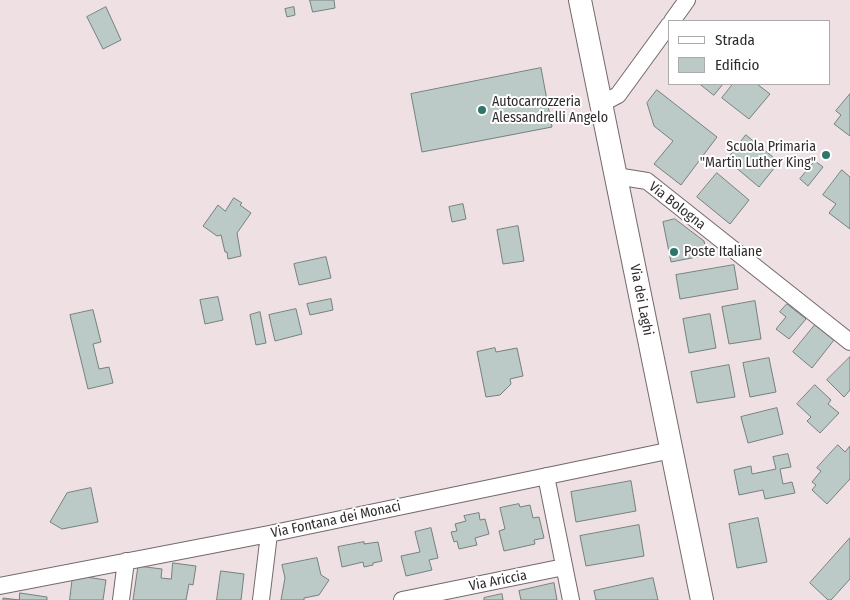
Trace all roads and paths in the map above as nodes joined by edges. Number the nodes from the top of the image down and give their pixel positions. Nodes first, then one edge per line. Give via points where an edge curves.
1 (580, 0) edge
2 (688, 0) edge
3 (673, 20) edge
4 (668, 27) edge
5 (601, 104) junction
6 (616, 176) junction
7 (850, 342) edge
8 (672, 450) junction
9 (546, 476) junction
10 (269, 534) junction
11 (126, 561) junction
12 (564, 567) junction
13 (0, 586) edge
14 (121, 600) edge
15 (261, 600) edge
16 (402, 600) edge
17 (571, 600) edge
18 (702, 600) edge

1 - 5 main road, Via dei Laghi
2 - 3 street
4 - 5 street via 618,95
5 - 6 main road, Via dei Laghi
6 - 7 street, Via Bologna via 647,181
6 - 8 main road, Via dei Laghi
8 - 9 street, Via Fontana dei Monaci
8 - 18 main road, Via dei Laghi
9 - 10 street, Via Fontana dei Monaci
9 - 12 street
10 - 11 street, Via Fontana dei Monaci
10 - 15 street
11 - 13 street, Via Fontana dei Monaci
11 - 14 street
12 - 16 street, Via Ariccia
12 - 17 street

